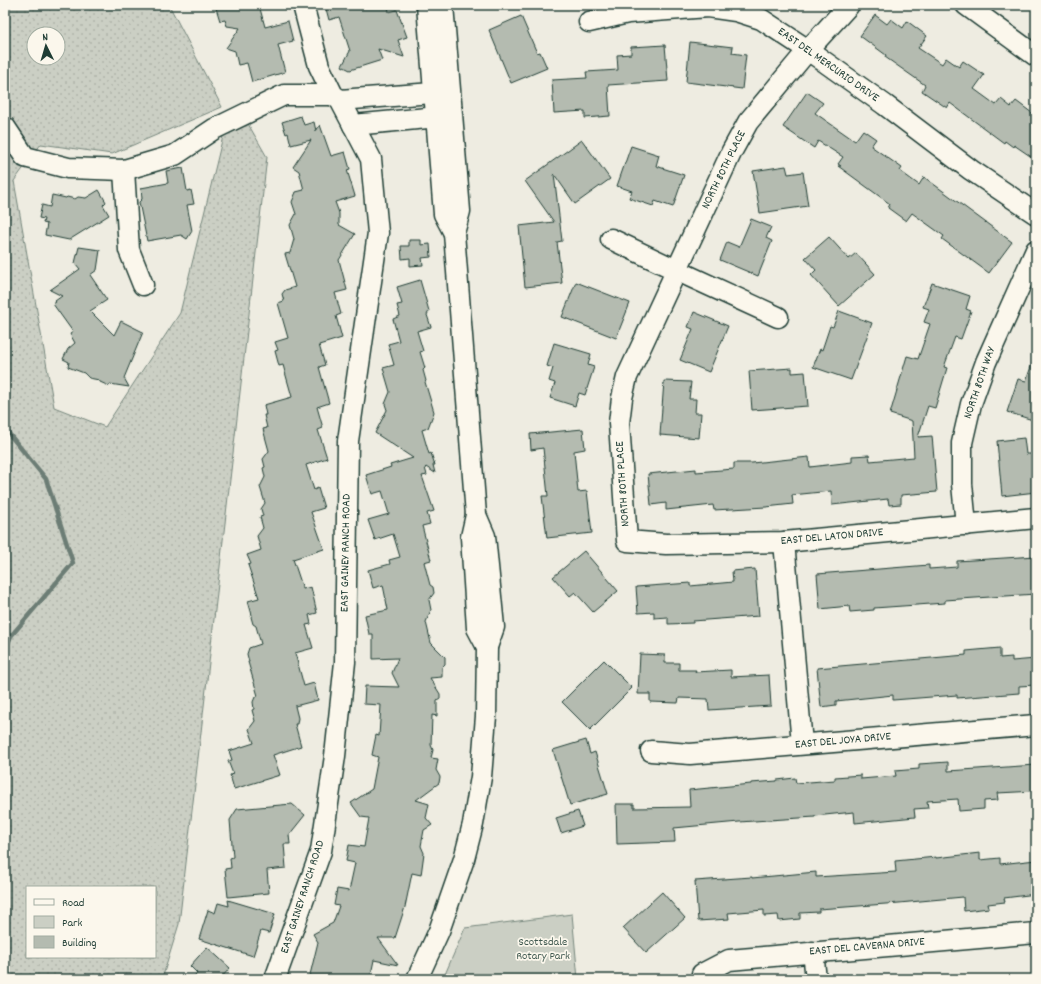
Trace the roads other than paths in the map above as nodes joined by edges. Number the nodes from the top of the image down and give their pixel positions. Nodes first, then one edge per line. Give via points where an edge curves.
1 (304, 5) edge
2 (427, 5) edge
3 (443, 5) edge
4 (849, 5) edge
5 (966, 5) edge
6 (589, 22) dead end
7 (808, 50) junction
8 (1036, 56) edge
9 (442, 92) junction
10 (336, 97) junction
11 (444, 116) junction
12 (354, 125) junction
13 (5, 127) edge
14 (124, 170) junction
15 (1036, 214) edge
16 (612, 239) dead end
17 (1036, 250) edge
18 (676, 270) junction
19 (143, 285) dead end
20 (778, 317) dead end
21 (1036, 518) edge
22 (966, 525) junction
23 (627, 541) joint
24 (784, 542) junction
25 (1036, 725) edge
26 (802, 744) junction
27 (651, 750) dead end
28 (1036, 933) edge
29 (813, 952) junction
30 (702, 974) dead end
31 (275, 979) edge
32 (417, 979) edge
33 (816, 979) edge

1 - 10 street, EAST GAINEY RANCH ROAD via 319,66
2 - 9 street
3 - 9 street
4 - 7 street, NORTH 80TH PLACE
5 - 8 street
6 - 7 street, EAST DEL MERCURIO DRIVE via 628,13 708,7 736,11 761,19
7 - 15 street, EAST DEL MERCURIO DRIVE via 971,170
7 - 18 street, NORTH 80TH PLACE via 748,122
9 - 10 street
9 - 11 street
10 - 12 street, EAST GAINEY RANCH ROAD
10 - 14 street via 284,95 214,128 175,155
11 - 12 street
11 - 32 street via 460,211 454,232 476,514 485,536 494,627 487,647 484,745 473,824 464,859 439,931
12 - 31 street, EAST GAINEY RANCH ROAD via 371,159 378,233 348,441 345,662 336,756 321,851
13 - 14 street via 25,157 68,168
14 - 19 street via 129,250
16 - 18 street
17 - 22 street, NORTH 80TH WAY via 986,362 971,404 962,444
18 - 20 street
18 - 23 street, NORTH 80TH PLACE via 627,377 622,398 619,423
21 - 22 street, EAST DEL LATON DRIVE
22 - 24 street, EAST DEL LATON DRIVE
23 - 24 street, EAST DEL LATON DRIVE via 666,544
24 - 26 street
25 - 26 street, EAST DEL JOYA DRIVE
26 - 27 street, EAST DEL JOYA DRIVE via 690,754
28 - 29 street, EAST DEL CAVERNA DRIVE
29 - 30 street, EAST DEL CAVERNA DRIVE via 729,960
29 - 33 street

